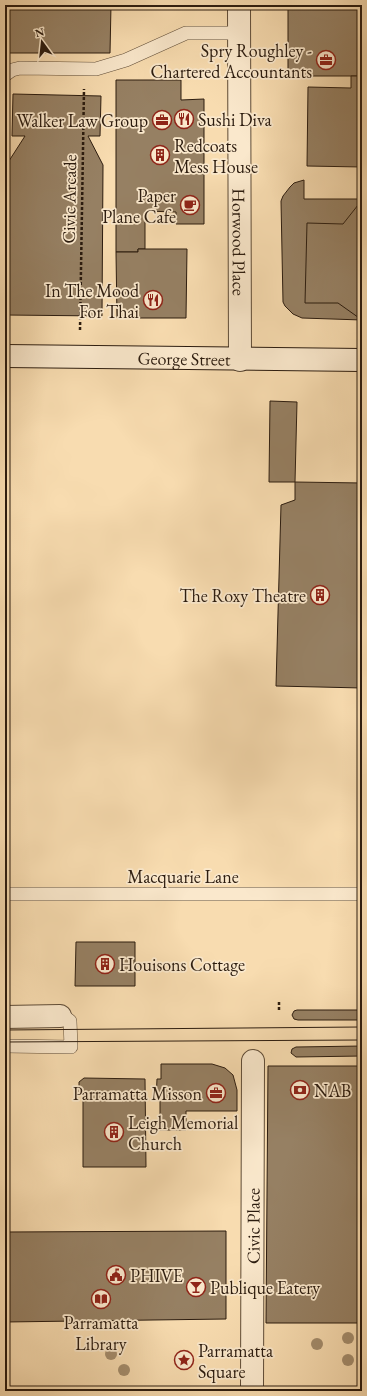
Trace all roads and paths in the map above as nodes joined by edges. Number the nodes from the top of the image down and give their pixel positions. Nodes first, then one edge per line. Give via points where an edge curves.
1 (239, 5) edge
2 (239, 32) junction
3 (85, 68) junction
4 (5, 75) edge
5 (80, 330) dead end
6 (5, 356) edge
7 (240, 360) junction
8 (362, 360) edge
9 (5, 894) edge
10 (362, 894) edge
11 (279, 1002) dead end
12 (279, 1010) dead end
13 (5, 1016) edge
14 (60, 1016) joint
15 (5, 1046) edge
16 (253, 1061) dead end
17 (252, 1391) edge

1 - 2 street, Horwood Place
2 - 3 lane via 186,33 126,60 96,68
2 - 7 street, Horwood Place
3 - 4 lane via 20,68
3 - 5 path, Civic Arcade
6 - 7 street, George Street
7 - 8 street, George Street
9 - 10 lane, Macquarie Lane
11 - 12 path
13 - 14 street
14 - 15 lane via 70,1021 71,1047
16 - 17 street, Civic Place

